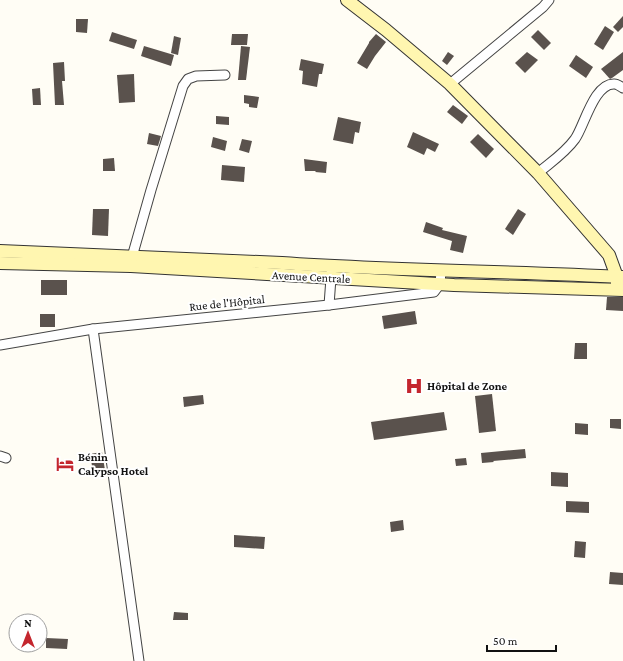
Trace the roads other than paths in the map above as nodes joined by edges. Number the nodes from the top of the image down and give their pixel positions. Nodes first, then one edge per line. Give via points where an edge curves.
1 (347, 0) edge
2 (549, 0) edge
3 (225, 75) dead end
4 (450, 84) junction
5 (623, 88) edge
6 (538, 173) junction
7 (0, 251) edge
8 (132, 261) junction
9 (0, 263) edge
10 (330, 266) junction
11 (441, 271) junction
12 (620, 277) edge
13 (331, 278) junction
14 (440, 284) junction
15 (620, 290) edge
16 (329, 305) junction
17 (93, 329) junction
18 (0, 345) edge
19 (139, 661) edge

1 - 4 street
2 - 4 street
3 - 8 street via 196,76 188,79 183,86
4 - 6 street
5 - 6 street via 615,84 607,85 599,92 569,147
6 - 12 street via 609,256
7 - 8 street, Avenue Centrale
8 - 9 street, Avenue Centrale
8 - 10 street, Avenue Centrale
8 - 13 street, Avenue Centrale
10 - 11 street, Avenue Centrale
10 - 13 street
11 - 12 street, Avenue Centrale
11 - 14 street
12 - 15 street
13 - 14 street, Avenue Centrale
13 - 16 street
14 - 15 street, Avenue Centrale
14 - 16 street, Rue de l'Hôpital via 434,292
16 - 17 street, Rue de l'Hôpital
17 - 18 street, Rue de l'Hôpital
17 - 19 street

